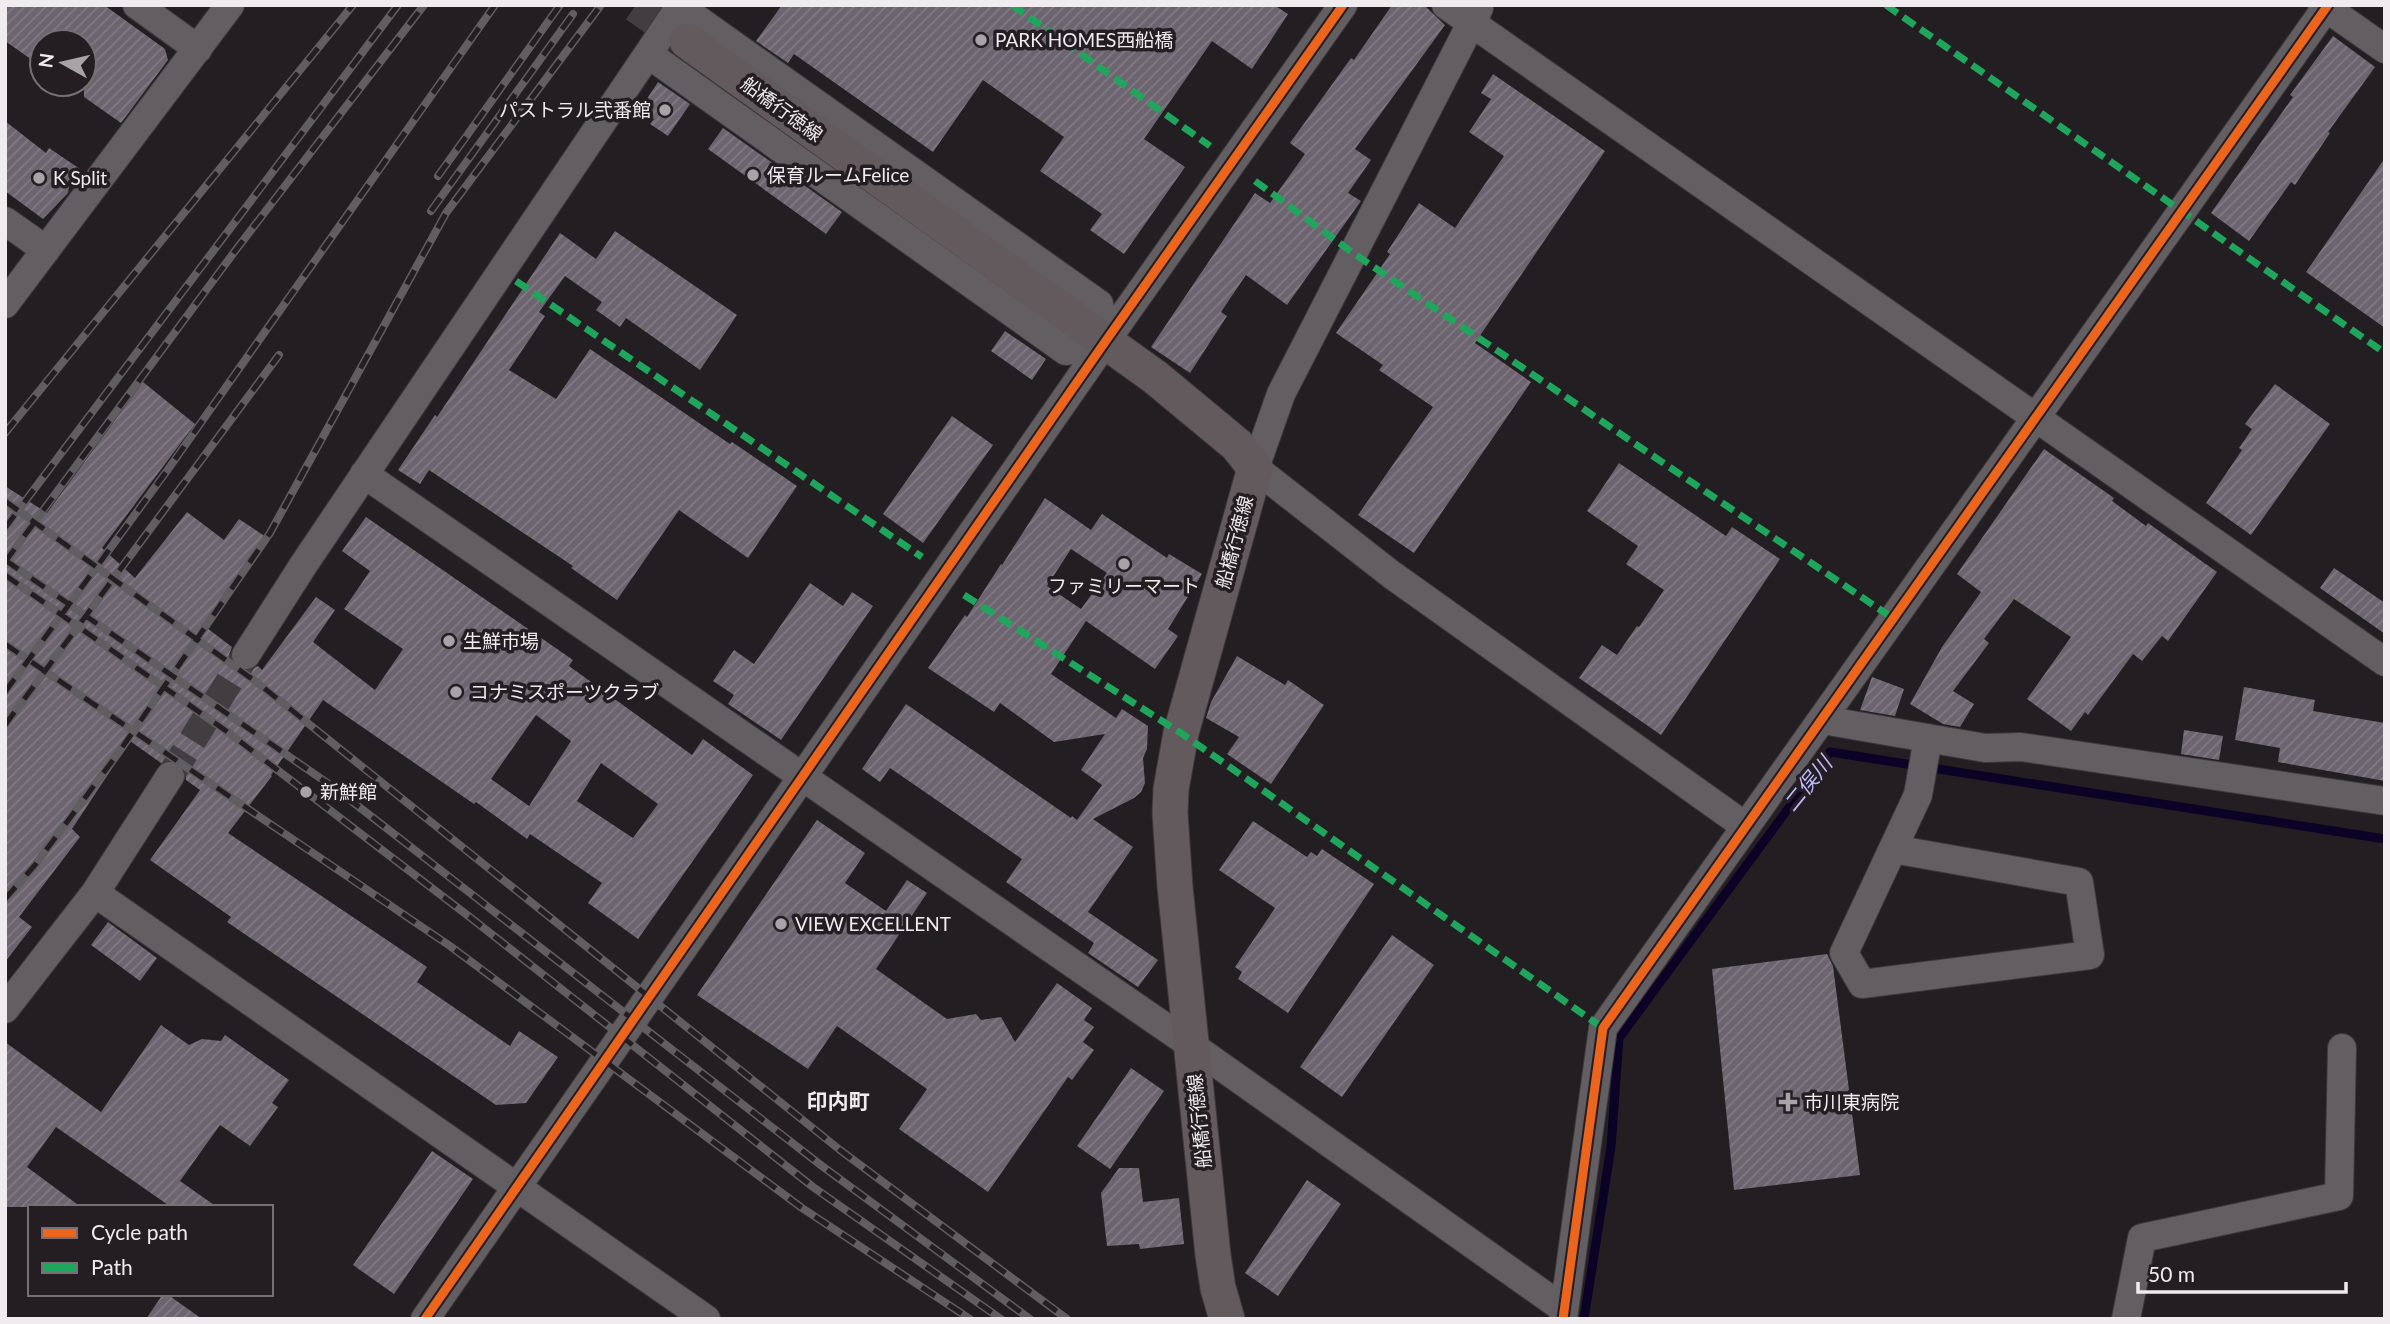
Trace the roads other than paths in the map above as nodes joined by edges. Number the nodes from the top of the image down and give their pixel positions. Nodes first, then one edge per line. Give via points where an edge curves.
1 (137, 5) edge
2 (230, 5) edge
3 (1343, 5) edge
4 (1446, 5) edge
5 (680, 6) edge
6 (2325, 6) edge
7 (1476, 14) edge
8 (687, 41) tunnel mouth
9 (198, 49) junction
10 (2385, 49) edge
11 (648, 54) junction
12 (5, 221) edge
13 (46, 250) junction
14 (5, 304) edge
15 (1105, 342) junction
16 (2035, 417) junction
17 (1255, 468) junction
18 (365, 474) junction
19 (246, 655) tunnel mouth
20 (2385, 662) edge
21 (1823, 720) junction
22 (1928, 738) junction
23 (170, 776) tunnel mouth
24 (802, 778) junction
25 (2385, 801) edge
26 (1745, 826) junction
27 (1893, 849) junction
28 (95, 893) junction
29 (5, 1009) edge
30 (1191, 1045) junction
31 (2342, 1048) dead end
32 (518, 1187) junction
33 (1563, 1314) edge
34 (425, 1319) edge
35 (706, 1319) edge
36 (1227, 1319) edge
37 (2126, 1319) edge

1 - 9 street
2 - 9 street
3 - 15 street
4 - 7 street
5 - 11 street
5 - 15 street via 1099,304
6 - 10 street
6 - 16 street
7 - 16 street
7 - 17 street via 1281,394
8 - 15 main road, 船橋行徳線
9 - 13 street
11 - 15 street via 1066,351
11 - 18 street
12 - 13 street
13 - 14 street
15 - 17 main road, 船橋行徳線 via 1237,445
15 - 24 street
16 - 20 street
16 - 21 street
17 - 26 street via 1392,575
17 - 30 main road, 船橋行徳線 via 1181,733 1171,789 1175,887
18 - 19 street
18 - 24 street
21 - 22 street
21 - 26 street
22 - 25 street via 1985,748 2021,747
22 - 27 street via 1918,794
23 - 28 street
24 - 30 street
24 - 32 street
26 - 33 street via 1603,1028
27 - 27 street via 1844,953 1862,984 2090,955 2078,883
28 - 29 street
28 - 32 street
30 - 33 street
30 - 36 main road, 船橋行徳線 via 1213,1255
31 - 37 street via 2339,1196 2142,1238
32 - 34 street
32 - 35 street

